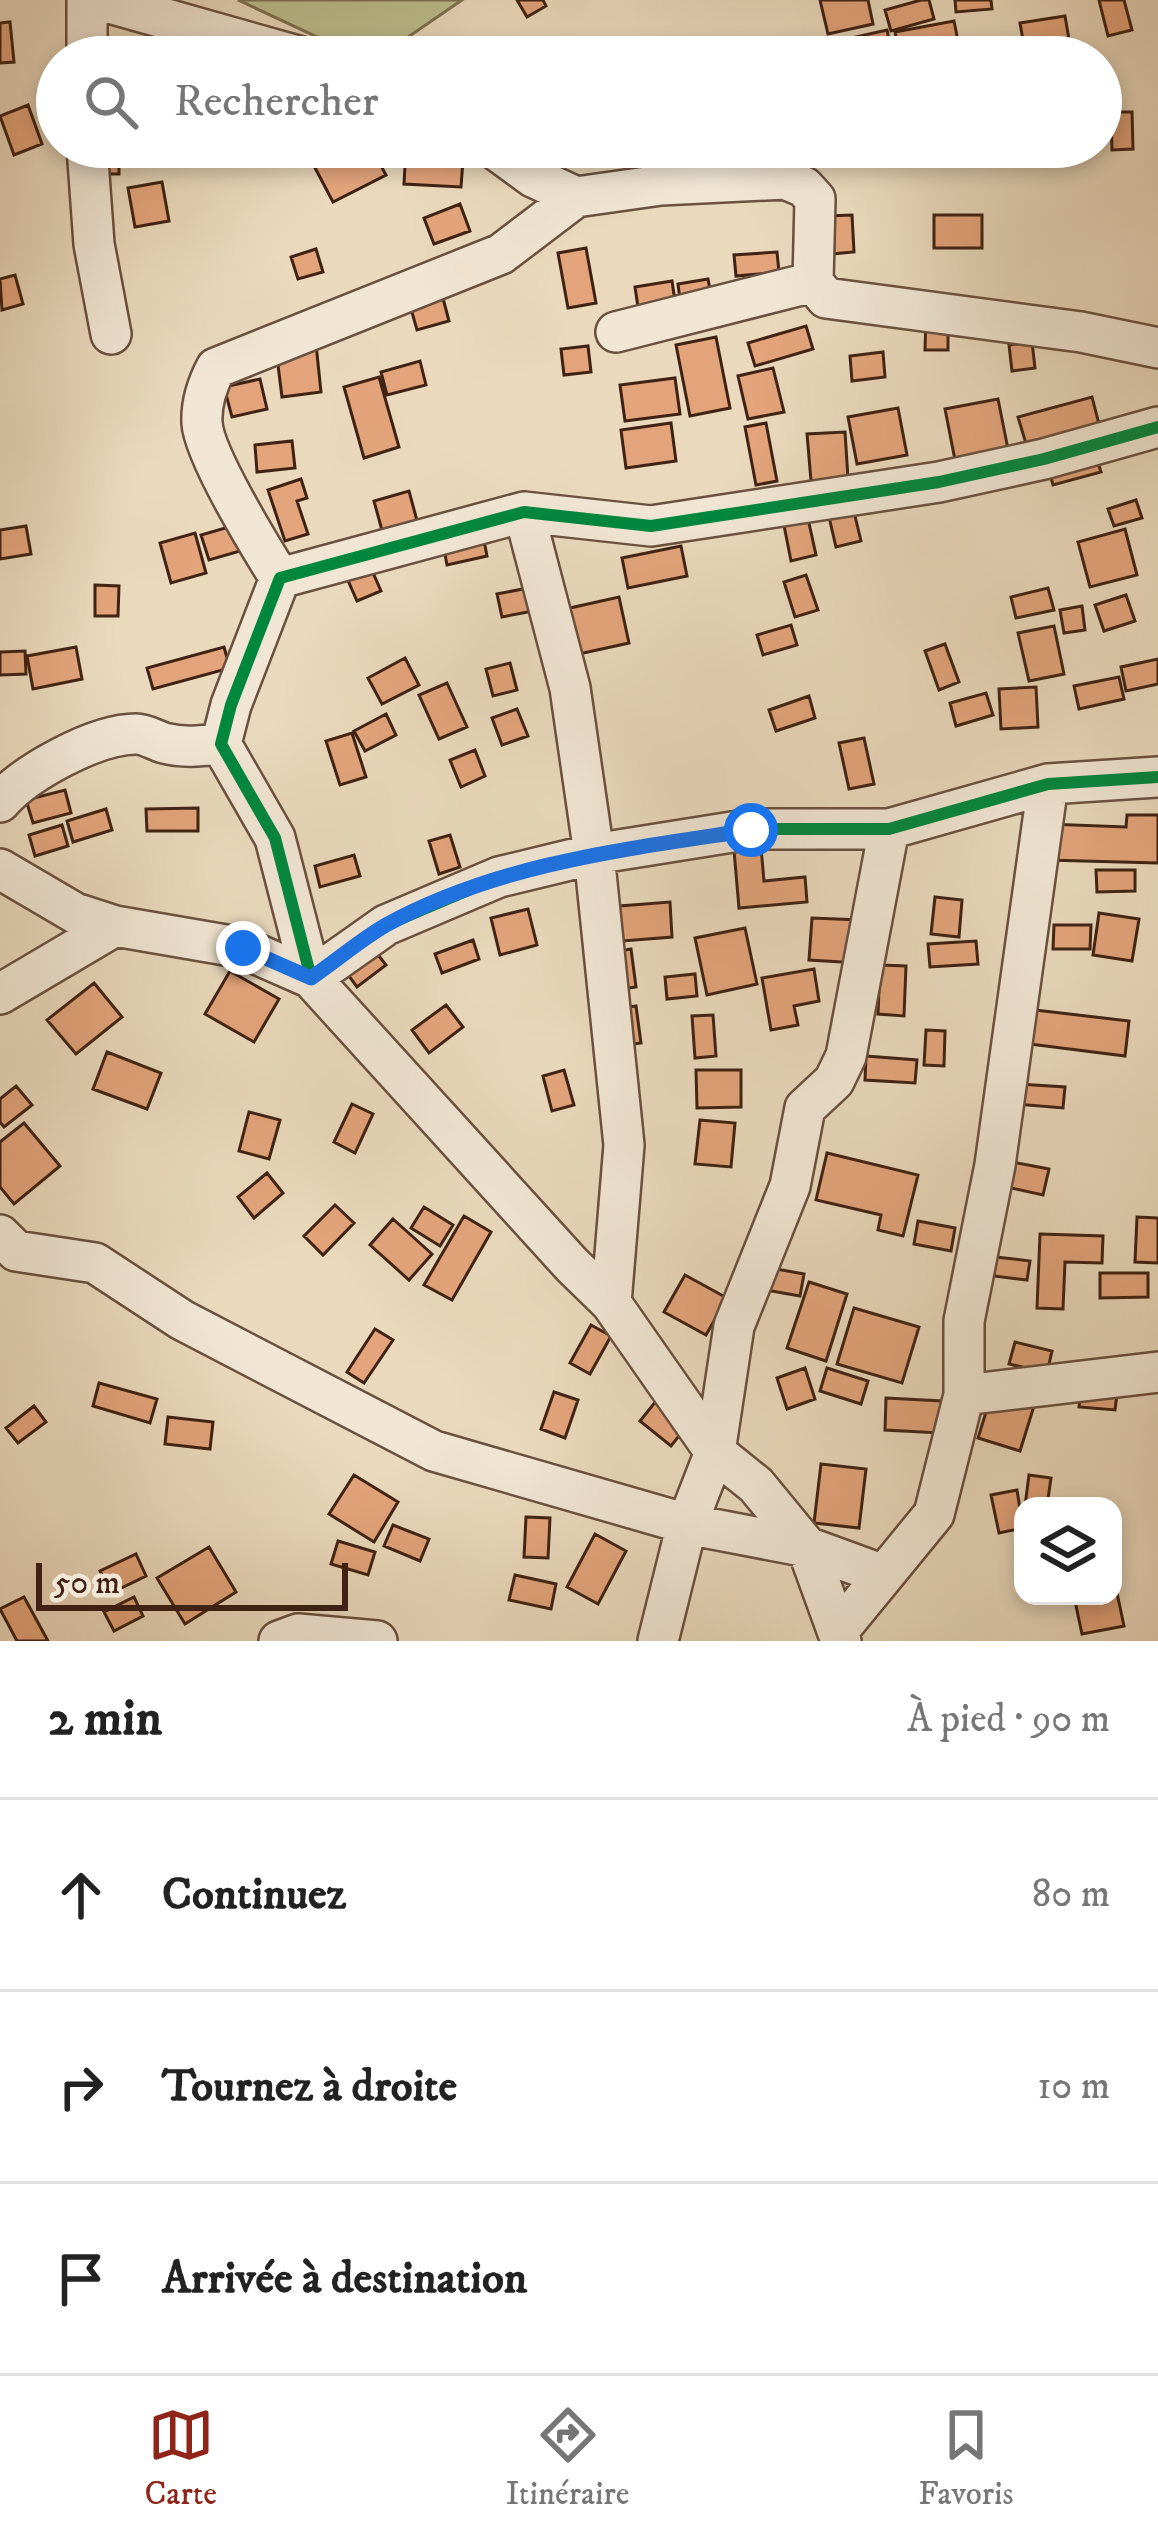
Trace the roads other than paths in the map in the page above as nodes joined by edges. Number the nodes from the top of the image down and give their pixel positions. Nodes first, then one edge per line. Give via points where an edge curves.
1 (87, 0) edge
2 (99, 0) edge
3 (174, 11) edge
4 (87, 36) edge
5 (243, 36) edge
6 (89, 168) edge
7 (521, 168) edge
8 (577, 197) junction
9 (813, 282) junction
10 (616, 332) dead end
11 (111, 334) dead end
12 (1157, 350) edge
13 (1158, 427) edge
14 (524, 512) junction
15 (280, 578) junction
16 (221, 744) junction
17 (1158, 777) edge
18 (1048, 784) junction
19 (0, 802) edge
20 (889, 829) junction
21 (594, 854) junction
22 (0, 869) edge
23 (115, 926) junction
24 (311, 978) junction
25 (0, 994) edge
26 (0, 1235) edge
27 (611, 1304) junction
28 (1158, 1372) edge
29 (964, 1395) junction
30 (715, 1452) junction
31 (687, 1524) junction
32 (807, 1547) junction
33 (881, 1574) junction
34 (840, 1636) edge
35 (279, 1641) edge
36 (377, 1641) edge
37 (658, 1641) edge

1 - 4 street
2 - 3 street
3 - 5 street
6 - 11 street
7 - 8 street
8 - 9 street via 785,179 815,199
8 - 15 street via 501,254 216,368 201,427
9 - 10 street
9 - 12 street via 826,298
13 - 14 street via 940,482 758,512 652,526
14 - 15 street
14 - 21 street via 570,688
15 - 16 street
16 - 19 street via 107,738 47,766
16 - 24 street via 275,838
17 - 18 street
18 - 20 street
18 - 29 street via 964,1321
20 - 21 street via 751,830
20 - 30 street via 846,1056 834,1081 805,1108 790,1186 734,1326
21 - 24 street via 499,877 386,926
21 - 27 street via 624,1144
22 - 23 street via 75,913
23 - 24 street via 243,948
23 - 25 street
24 - 27 street
26 - 31 street via 16,1251 95,1263 182,1320 434,1451
27 - 30 street
28 - 29 street
29 - 33 street via 934,1514
30 - 31 street
30 - 32 street via 756,1485
31 - 32 street
31 - 37 street
32 - 33 street
32 - 34 street
33 - 34 street
35 - 36 street via 298,1634

